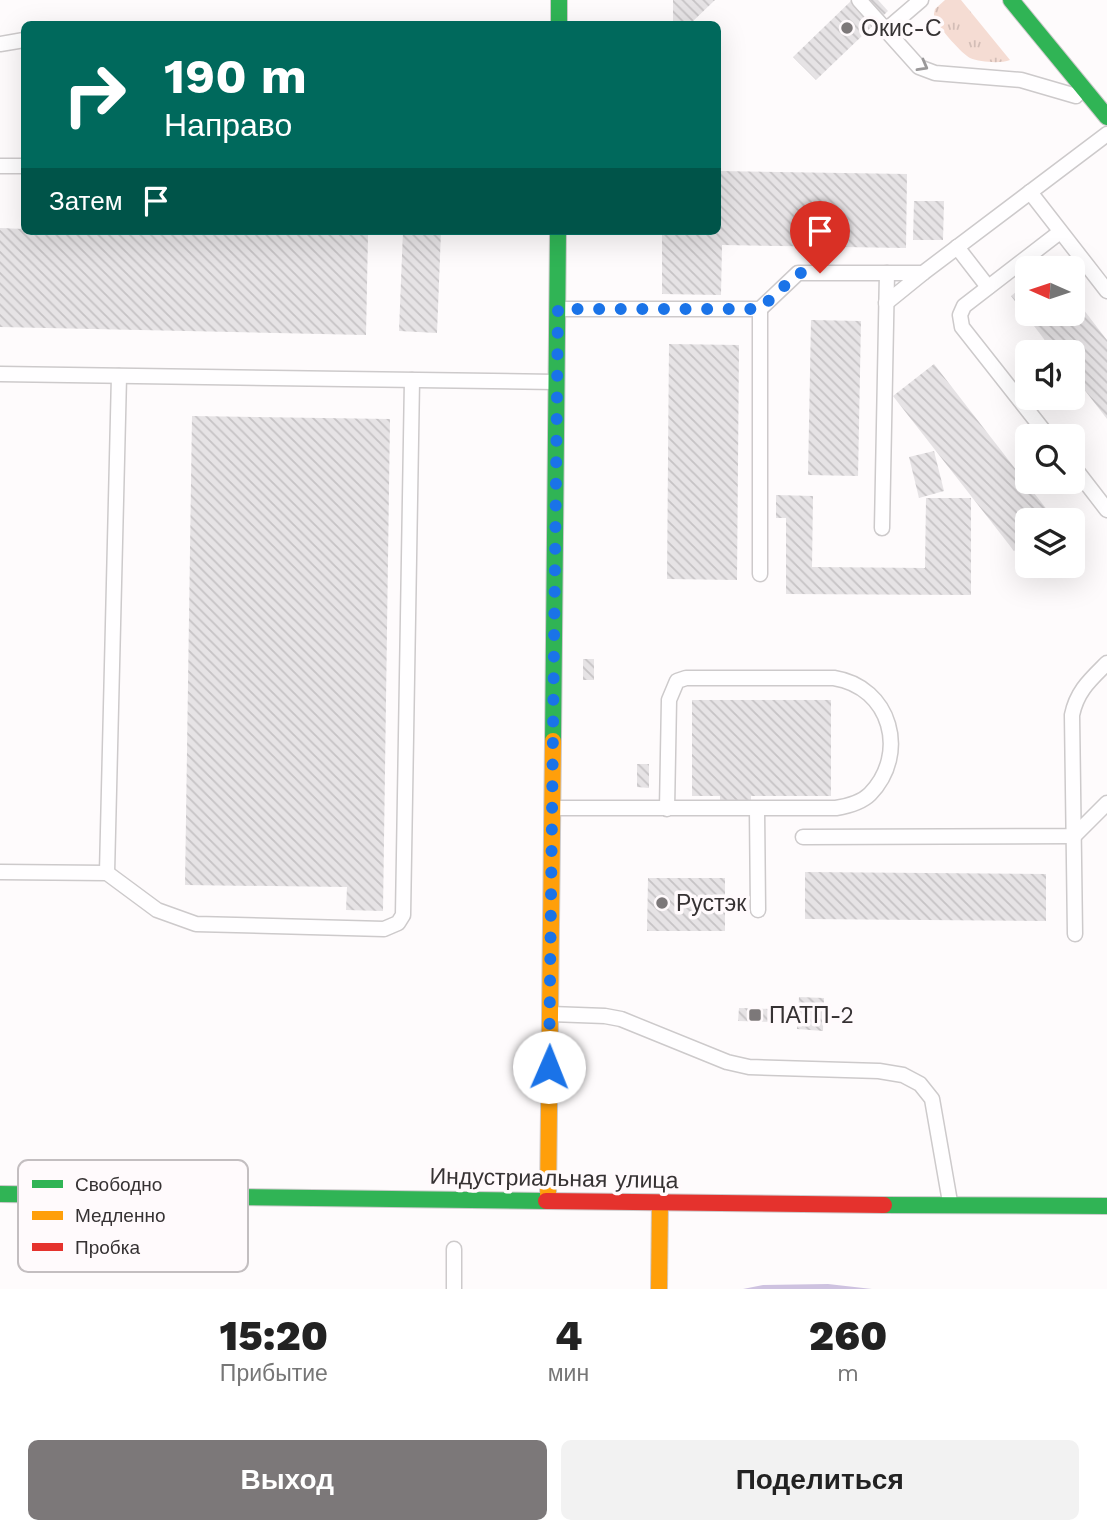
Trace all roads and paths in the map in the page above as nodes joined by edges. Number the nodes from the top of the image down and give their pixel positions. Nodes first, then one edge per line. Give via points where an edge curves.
1 (559, 0) edge
2 (859, 0) edge
3 (921, 0) edge
4 (1011, 0) edge
5 (559, 21) edge
6 (886, 30) junction
7 (21, 40) edge
8 (1045, 42) junction
9 (0, 44) edge
10 (1021, 80) junction
11 (1106, 116) edge
12 (1107, 134) edge
13 (0, 166) edge
14 (21, 166) edge
15 (1030, 192) junction
16 (1060, 232) junction
17 (558, 235) edge
18 (957, 247) junction
19 (887, 273) junction
20 (923, 273) junction
21 (989, 287) junction
22 (1107, 291) edge
23 (886, 303) junction
24 (558, 309) junction
25 (760, 309) junction
26 (0, 374) edge
27 (119, 376) junction
28 (412, 380) junction
29 (557, 382) junction
30 (1039, 424) edge
31 (1085, 482) edge
32 (1107, 510) edge
33 (882, 528) dead end
34 (760, 574) dead end
35 (1107, 663) edge
36 (1107, 803) edge
37 (551, 808) junction
38 (667, 809) junction
39 (757, 809) junction
40 (1074, 836) junction
41 (803, 837) dead end
42 (0, 872) edge
43 (107, 873) junction
44 (758, 910) dead end
45 (1075, 934) dead end
46 (550, 1014) junction
47 (0, 1194) edge
48 (18, 1194) edge
49 (248, 1197) edge
50 (548, 1200) junction
51 (660, 1203) junction
52 (950, 1204) junction
53 (1107, 1206) edge
54 (454, 1249) dead end
55 (454, 1289) edge
56 (659, 1289) edge

1 - 5 main road
2 - 6 lane
3 - 6 lane
4 - 8 main road
6 -> 10 lane via 919,66 935,73
7 - 9 lane
8 - 10 lane via 1044,66 1030,79
8 - 11 main road
10 - 11 lane via 1077,96
12 - 15 lane
13 - 14 lane
15 - 16 lane
15 - 18 lane
16 - 21 lane
16 - 22 lane
17 - 24 main road
18 - 20 lane
18 - 21 lane
19 - 20 lane
19 - 23 lane
19 - 25 lane via 798,273
20 - 23 lane
21 - 30 lane via 964,306 962,327
23 - 33 lane
24 - 25 lane
24 - 29 main road
25 - 34 lane
26 - 27 lane
27 - 28 lane
27 - 43 lane
28 - 29 lane
28 - 43 lane via 403,915 384,929 196,924 157,910
29 - 37 main road
31 - 32 lane
35 - 40 lane via 1080,689 1072,715
36 - 40 lane
37 - 38 lane
37 - 46 main road
38 - 39 lane
38 - 39 lane via 669,700 677,681 834,678 850,680 876,698 886,715 889,758 869,795 836,808
39 - 44 lane
40 - 41 lane
40 - 45 lane
42 - 43 lane
46 - 50 main road
46 - 52 lane via 621,1018 749,1067 903,1075 920,1084 932,1099
47 - 48 main road, Индустриальная улица
49 - 50 main road, Индустриальная улица
50 - 51 main road, Индустриальная улица
51 - 52 main road, Индустриальная улица
51 - 56 main road
52 - 53 main road, Индустриальная улица
54 - 55 lane

